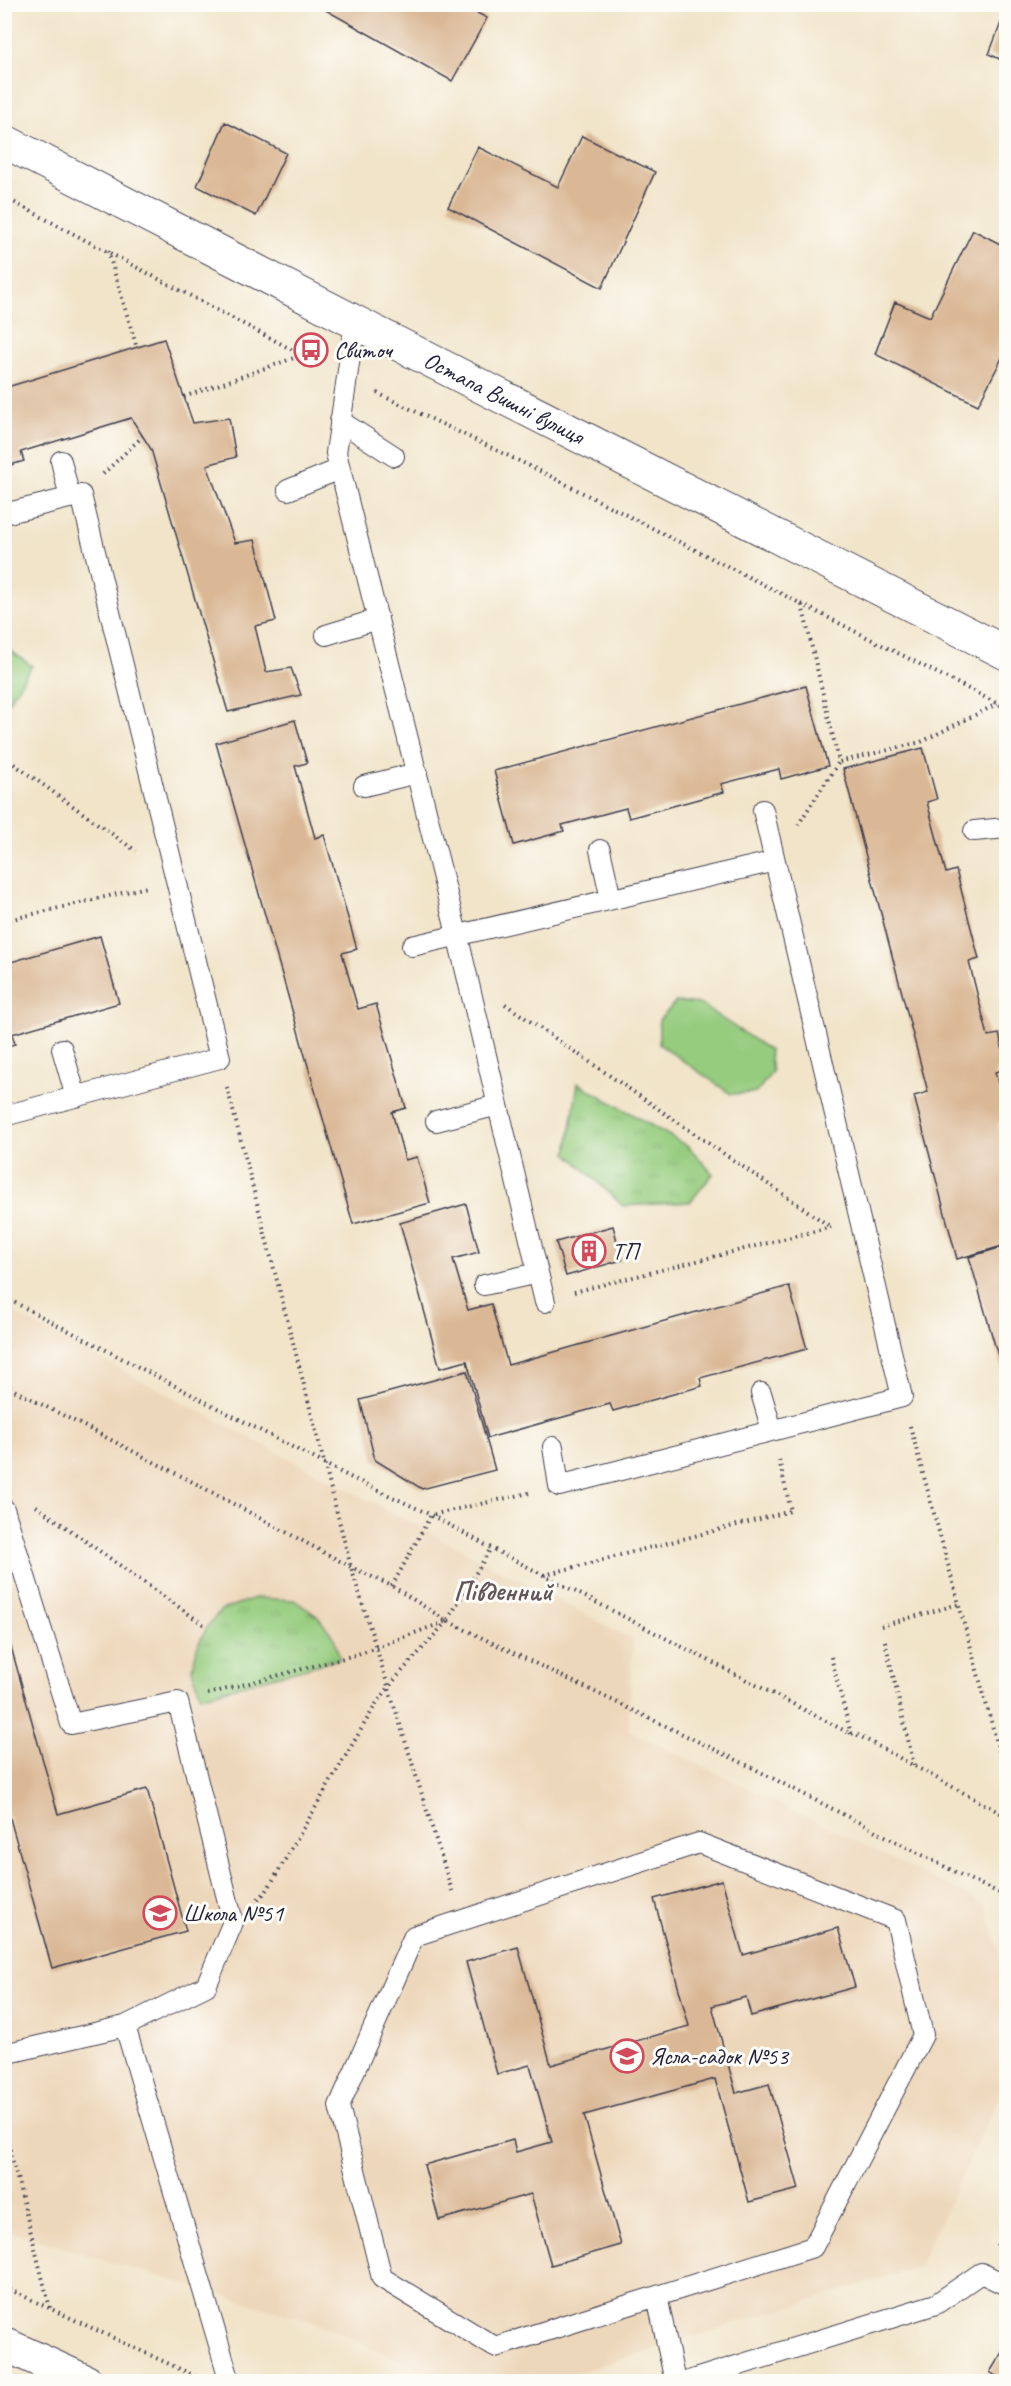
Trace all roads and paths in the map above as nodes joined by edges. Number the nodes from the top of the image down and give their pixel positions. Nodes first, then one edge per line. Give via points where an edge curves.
1 (4, 141) edge
2 (4, 197) edge
3 (108, 251) junction
4 (355, 322) junction
5 (137, 348) dead end
6 (303, 355) junction
7 (346, 379) junction
8 (184, 397) dead end
9 (340, 421) junction
10 (143, 436) dead end
11 (394, 456) dead end
12 (61, 461) dead end
13 (340, 469) junction
14 (288, 490) dead end
15 (75, 497) junction
16 (4, 514) edge
17 (802, 605) junction
18 (378, 619) junction
19 (326, 635) dead end
20 (1006, 653) edge
21 (998, 704) junction
22 (1006, 708) edge
23 (4, 757) edge
24 (838, 762) junction
25 (417, 772) junction
26 (364, 786) dead end
27 (763, 810) dead end
28 (1006, 828) edge
29 (974, 831) dead end
30 (600, 850) dead end
31 (775, 861) junction
32 (176, 880) junction
33 (611, 898) junction
34 (4, 921) edge
35 (457, 934) junction
36 (412, 946) dead end
37 (467, 977) junction
38 (62, 1049) dead end
39 (220, 1058) junction
40 (76, 1097) junction
41 (498, 1105) junction
42 (4, 1116) edge
43 (435, 1121) dead end
44 (831, 1227) junction
45 (868, 1253) junction
46 (538, 1273) junction
47 (484, 1285) dead end
48 (4, 1297) edge
49 (545, 1302) joint
50 (4, 1385) edge
51 (761, 1393) dead end
52 (902, 1396) junction
53 (772, 1430) junction
54 (553, 1447) dead end
55 (323, 1462) junction
56 (559, 1486) junction
57 (33, 1504) dead end
58 (4, 1509) edge
59 (431, 1515) junction
60 (491, 1548) junction
61 (351, 1567) junction
62 (542, 1575) junction
63 (392, 1586) junction
64 (959, 1604) junction
65 (447, 1621) junction
66 (881, 1626) dead end
67 (207, 1627) dead end
68 (885, 1641) dead end
69 (376, 1648) junction
70 (831, 1657) dead end
71 (389, 1688) junction
72 (178, 1702) junction
73 (851, 1734) junction
74 (915, 1766) junction
75 (1006, 1776) edge
76 (1006, 1816) edge
77 (1006, 1896) edge
78 (461, 1921) junction
79 (233, 1922) junction
80 (125, 2026) junction
81 (4, 2054) edge
82 (4, 2126) edge
83 (1006, 2285) edge
84 (4, 2287) edge
85 (657, 2296) junction
86 (50, 2307) junction
87 (4, 2344) edge
88 (196, 2377) dead end
89 (87, 2382) edge
90 (230, 2382) edge
91 (675, 2382) edge
92 (685, 2382) edge

1 - 4 street, Остапа Вишні вулиця
2 - 3 path
3 - 5 path
3 - 6 path
4 - 7 lane
4 - 20 street, Остапа Вишні вулиця
6 - 7 path
6 - 8 path
7 - 9 lane
7 - 17 path via 538,470
9 - 11 lane
9 - 13 lane via 336,453
10 - 15 path
12 - 15 lane
13 - 14 lane
13 - 18 lane
15 - 16 lane
15 - 32 lane
17 - 21 path
17 - 24 path
18 - 19 lane
18 - 25 lane
21 - 22 path
21 - 24 path via 921,742
23 - 32 path
24 - 31 path
25 - 26 lane
25 - 35 lane
27 - 31 lane
28 - 29 lane
30 - 33 lane
31 - 33 lane
31 - 45 lane
32 - 34 path
32 - 39 lane
33 - 35 lane
35 - 36 lane
35 - 37 lane
37 - 41 lane
37 - 44 path
38 - 40 lane
39 - 40 lane
39 - 55 path
40 - 42 lane
41 - 43 lane
41 - 46 lane
44 - 45 path
44 - 49 path
45 - 52 lane
46 - 47 lane
46 - 49 lane
48 - 55 path
50 - 61 path
51 - 53 lane
52 - 53 lane
52 - 64 path
53 - 56 lane
53 - 62 path via 791,1511
54 - 56 lane
55 - 59 path
55 - 61 path
56 - 59 path
57 - 67 path
58 - 72 lane via 71,1724
59 - 60 path
59 - 63 path
60 - 62 path
60 - 65 path
61 - 63 path
61 - 69 path
62 - 73 path
63 - 65 path
64 - 66 path
64 - 75 path
65 - 69 path
65 - 71 path
65 - 77 path
68 - 74 path
69 - 71 path
69 - 72 path
70 - 73 path
71 - 78 path
71 - 79 path via 266,1892
72 - 79 lane
73 - 74 path
74 - 76 path
78 - 85 lane via 414,1935 339,2106 382,2278 495,2347
78 - 85 lane via 699,1843 896,1920 923,2035 813,2247
79 - 80 lane via 206,1986
80 - 81 lane
80 - 90 lane
82 - 86 path
83 - 92 lane via 981,2273 936,2304
84 - 86 path
85 - 91 lane
86 - 88 path
87 - 89 street

